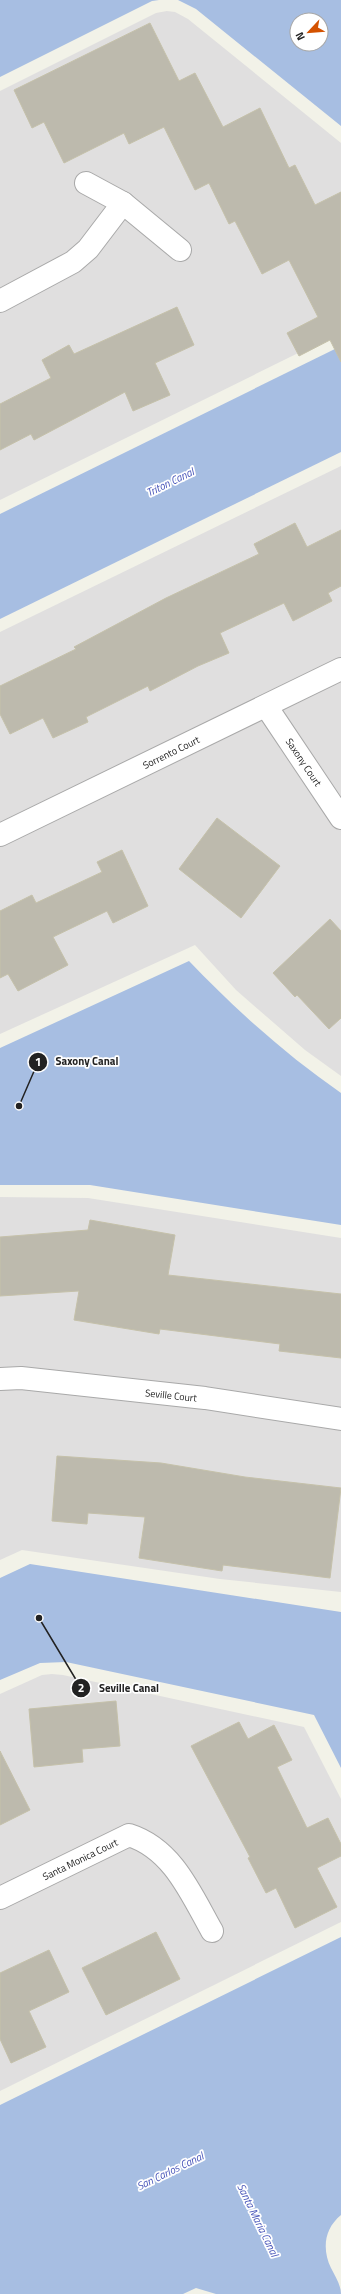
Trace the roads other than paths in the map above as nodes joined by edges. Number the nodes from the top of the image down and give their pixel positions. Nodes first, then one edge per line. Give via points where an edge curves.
1 (86, 183) dead end
2 (123, 203) junction
3 (180, 250) dead end
4 (0, 300) edge
5 (341, 669) edge
6 (266, 706) junction
7 (341, 818) edge
8 (0, 835) edge
9 (0, 1379) edge
10 (341, 1419) edge
11 (0, 1898) edge
12 (212, 1931) dead end

1 - 2 street
2 - 3 street
2 - 4 street via 88,249 73,262
5 - 6 street, Sorrento Court
6 - 7 street, Saxony Court
6 - 8 street, Sorrento Court
9 - 10 street, Seville Court via 21,1378 205,1398
11 - 12 street, Santa Monica Court via 129,1835 146,1842 163,1854 177,1871

